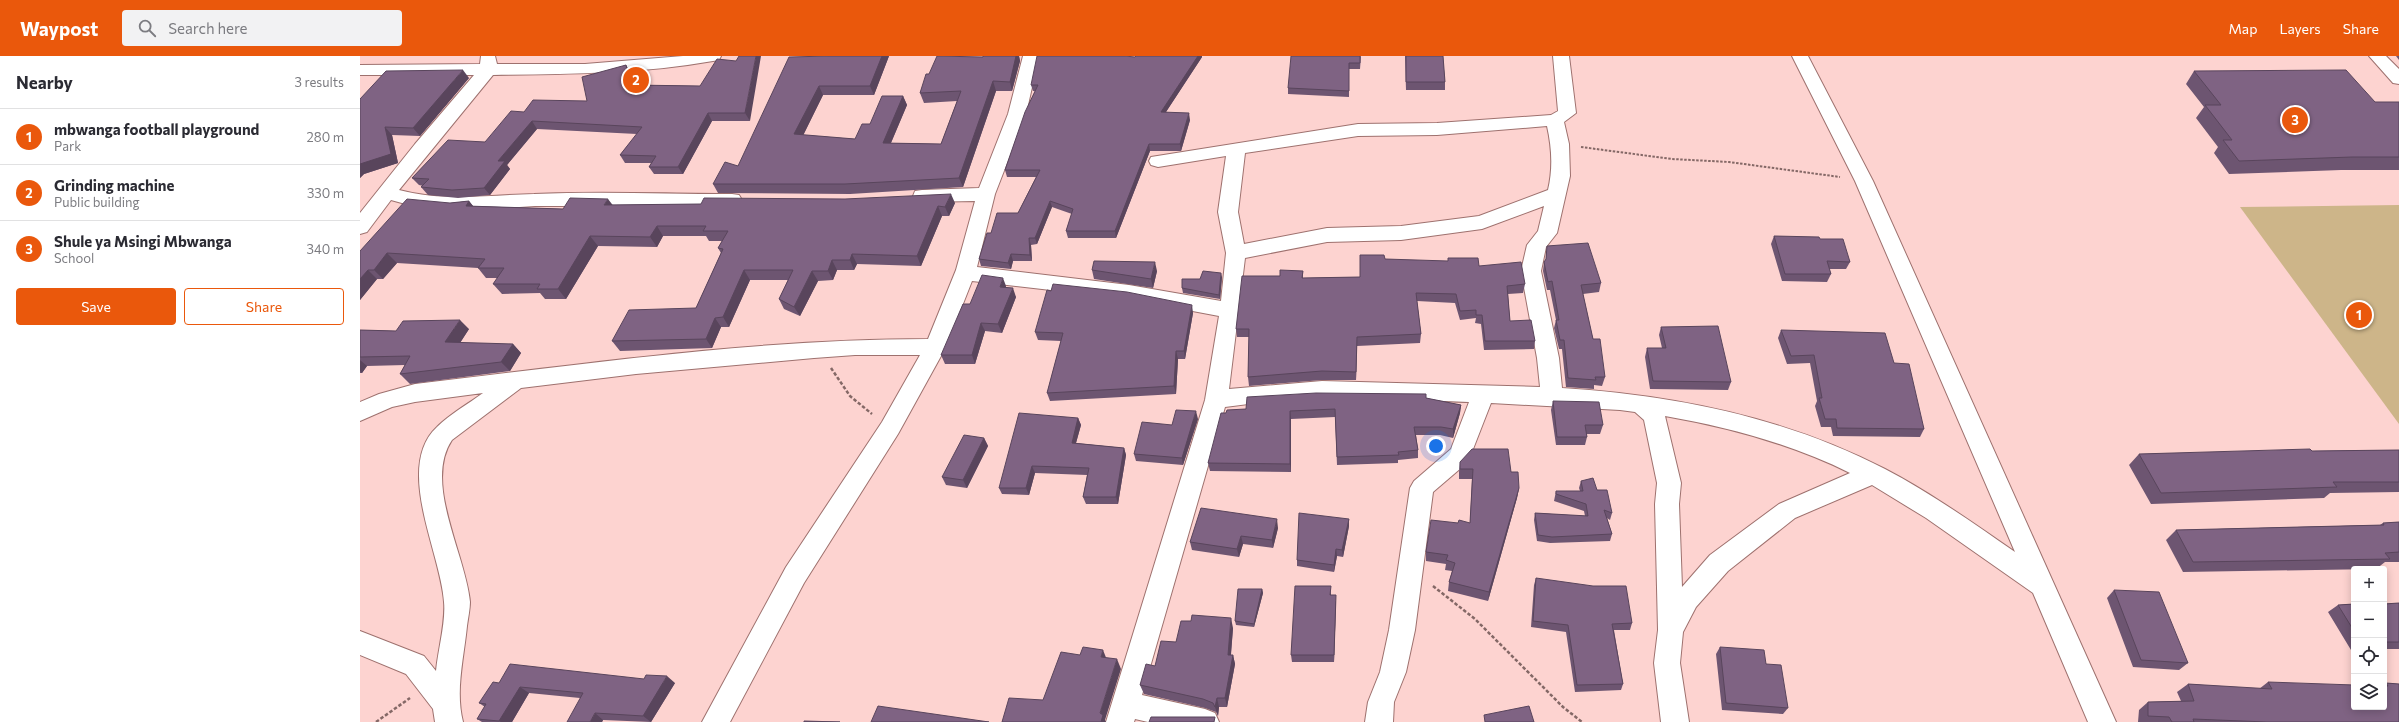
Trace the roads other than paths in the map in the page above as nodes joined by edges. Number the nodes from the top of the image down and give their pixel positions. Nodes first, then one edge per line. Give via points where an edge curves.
1 (713, 56) edge
2 (1031, 56) edge
3 (1561, 56) edge
4 (1800, 56) edge
5 (2377, 56) edge
6 (488, 62) edge
7 (589, 62) edge
8 (360, 70) edge
9 (2399, 79) edge
10 (1555, 120) junction
11 (1236, 149) junction
12 (1158, 161) dead end
13 (387, 193) junction
14 (986, 194) junction
15 (1557, 194) junction
16 (905, 197) edge
17 (749, 200) edge
18 (360, 227) edge
19 (1236, 253) junction
20 (966, 270) junction
21 (1230, 310) junction
22 (935, 347) junction
23 (513, 382) junction
24 (1483, 394) junction
25 (1552, 397) junction
26 (1216, 400) junction
27 (1641, 404) junction
28 (360, 412) edge
29 (1872, 474) junction
30 (2043, 586) junction
31 (1670, 631) junction
32 (360, 643) edge
33 (442, 704) edge
34 (1123, 713) edge
35 (716, 722) edge
36 (1205, 722) edge
37 (1379, 722) edge
38 (1675, 722) edge
39 (2102, 722) edge

1 - 7 street via 666,64
2 - 14 street via 1017,114
3 - 10 street via 1567,113
4 - 30 street via 1864,181
5 - 9 street
6 - 7 street
6 - 8 street
6 - 13 street
10 - 11 street via 1437,129 1358,130
10 - 15 street via 1560,144
11 - 12 street
11 - 19 street via 1228,212
13 - 17 street via 420,202 458,204 535,200
13 - 18 street
14 - 16 street
14 - 20 street
15 - 19 street via 1482,222 1401,233 1327,235
15 - 25 street via 1546,233 1537,245 1531,271 1548,358
19 - 21 street
20 - 21 street via 975,275 1129,292
20 - 22 street
21 - 26 street
22 - 23 street via 814,350 636,366
22 - 35 street via 890,428 795,575
23 - 28 street via 414,394 387,400
23 - 33 street via 444,434 435,447 431,462 431,488 457,602
24 - 25 street
24 - 26 street via 1379,389 1298,390
24 - 37 street via 1460,455 1422,488 1402,630 1393,672 1381,702
25 - 27 street
26 - 34 street
27 - 29 street via 1736,424 1818,449
27 - 31 street via 1654,416 1669,483
29 - 30 street via 1975,538
29 - 31 street via 1786,511 1719,563 1687,599
30 - 39 street
31 - 38 street via 1667,664
32 - 33 street via 415,665
34 - 36 street

